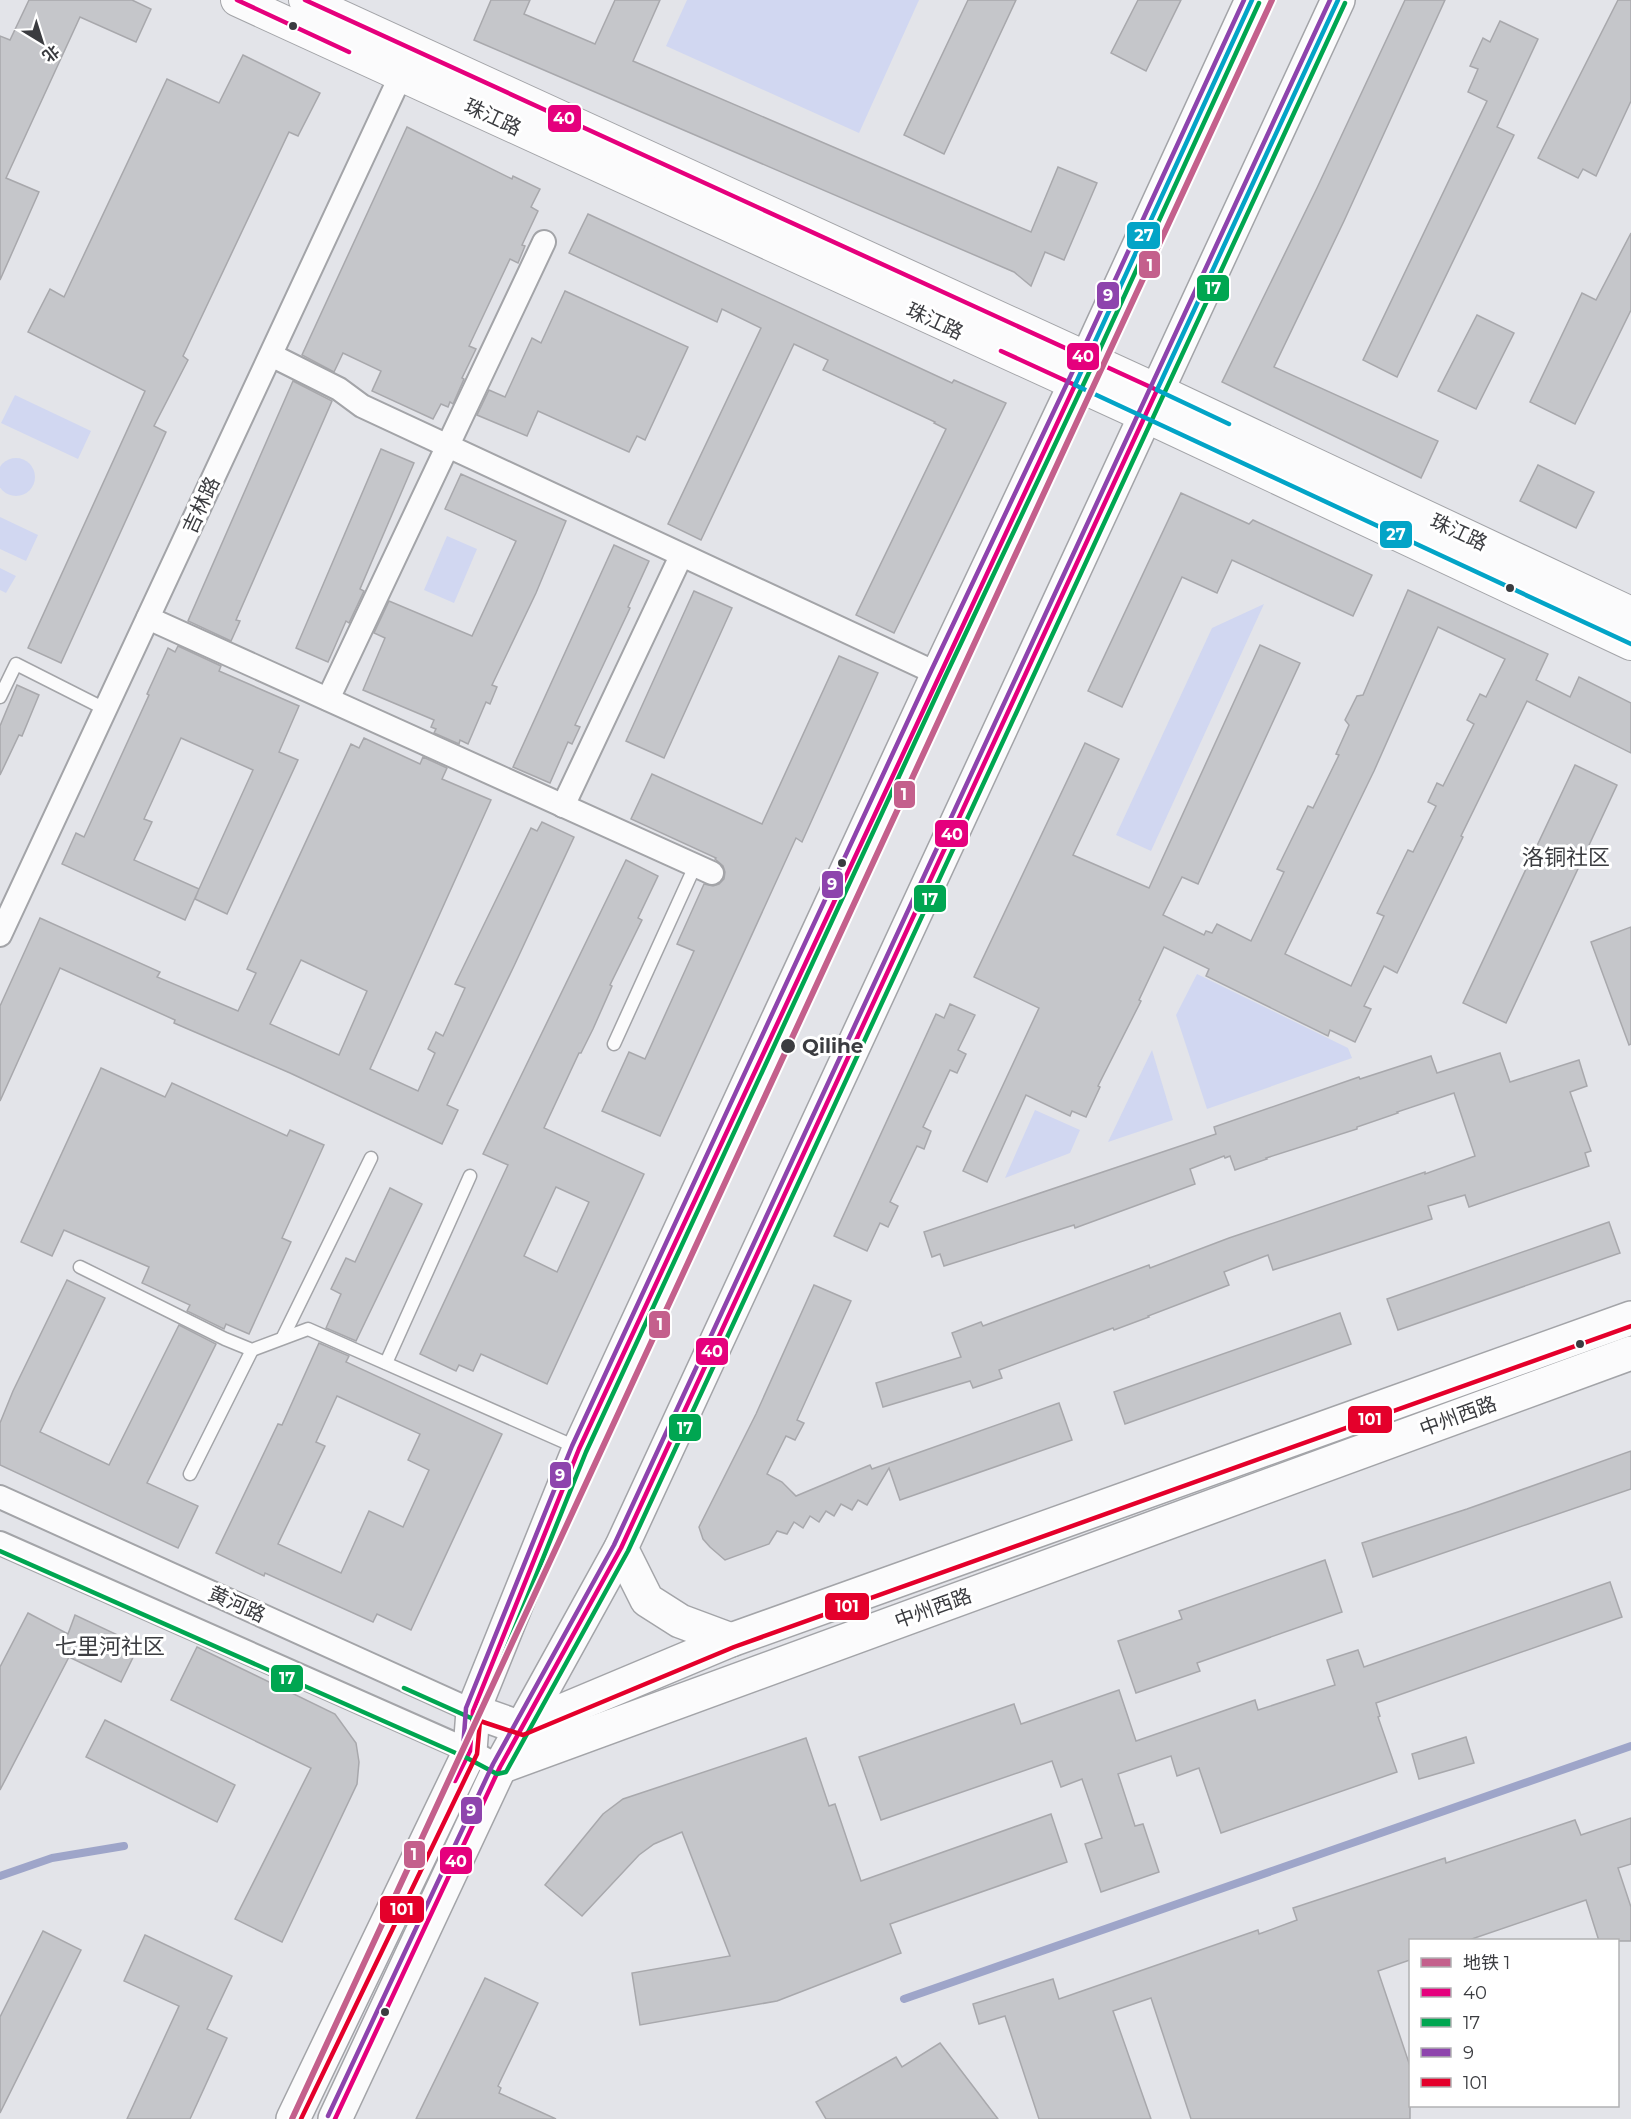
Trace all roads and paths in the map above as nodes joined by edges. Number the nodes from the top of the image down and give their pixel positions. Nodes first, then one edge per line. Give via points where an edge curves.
1 (237, 0) edge
2 (305, 0) edge
3 (1252, 0) edge
4 (1338, 0) edge
5 (401, 75) junction
6 (544, 242) dead end
7 (271, 355) junction
8 (1081, 372) junction
9 (1150, 403) junction
10 (448, 446) junction
11 (681, 555) junction
12 (1631, 613) edge
13 (148, 618) junction
14 (1631, 644) edge
15 (938, 674) junction
16 (0, 697) edge
17 (328, 699) junction
18 (105, 709) junction
19 (563, 806) junction
20 (703, 869) joint
21 (0, 935) edge
22 (614, 1044) dead end
23 (371, 1158) dead end
24 (470, 1176) dead end
25 (80, 1267) dead end
26 (1631, 1318) edge
27 (283, 1337) junction
28 (252, 1350) junction
29 (1631, 1353) edge
30 (386, 1363) junction
31 (579, 1449) junction
32 (190, 1474) dead end
33 (0, 1497) edge
34 (0, 1543) edge
35 (621, 1548) junction
36 (731, 1640) junction
37 (473, 1711) junction
38 (521, 1728) junction
39 (470, 1751) junction
40 (500, 1767) junction
41 (293, 2119) edge
42 (335, 2119) edge

1 - 5 main road, 珠江路
2 - 8 main road, 珠江路
3 - 8 main road
4 - 9 main road
5 - 7 street, 吉林路
5 - 8 main road, 珠江路
6 - 10 street
7 - 10 street via 339,388 362,406
7 - 13 street, 吉林路
8 - 9 main road, 珠江路
8 - 15 main road
9 - 12 main road, 珠江路
9 - 14 main road, 珠江路
9 - 35 main road
10 - 11 street
10 - 17 street
11 - 15 street
11 - 19 street
13 - 17 street
13 - 18 street, 吉林路
15 - 31 main road
16 - 18 lane via 16,664
17 - 19 street
18 - 21 street, 吉林路
19 - 20 street
20 - 22 lane
23 - 27 lane
24 - 30 lane
25 - 28 lane
26 - 36 main road, 中州西路
27 - 28 lane
27 - 30 lane via 308,1329
28 - 32 lane
29 - 40 main road, 中州西路
30 - 31 lane
31 - 37 main road
33 - 37 street, 黄河路
34 - 39 street, 黄河路
35 - 36 main road via 647,1600 680,1621
35 - 38 main road
36 - 38 main road, 中州西路
37 - 38 main road
37 - 39 main road
38 - 40 main road
39 - 40 street, 黄河路
39 - 41 main road
40 - 42 main road

